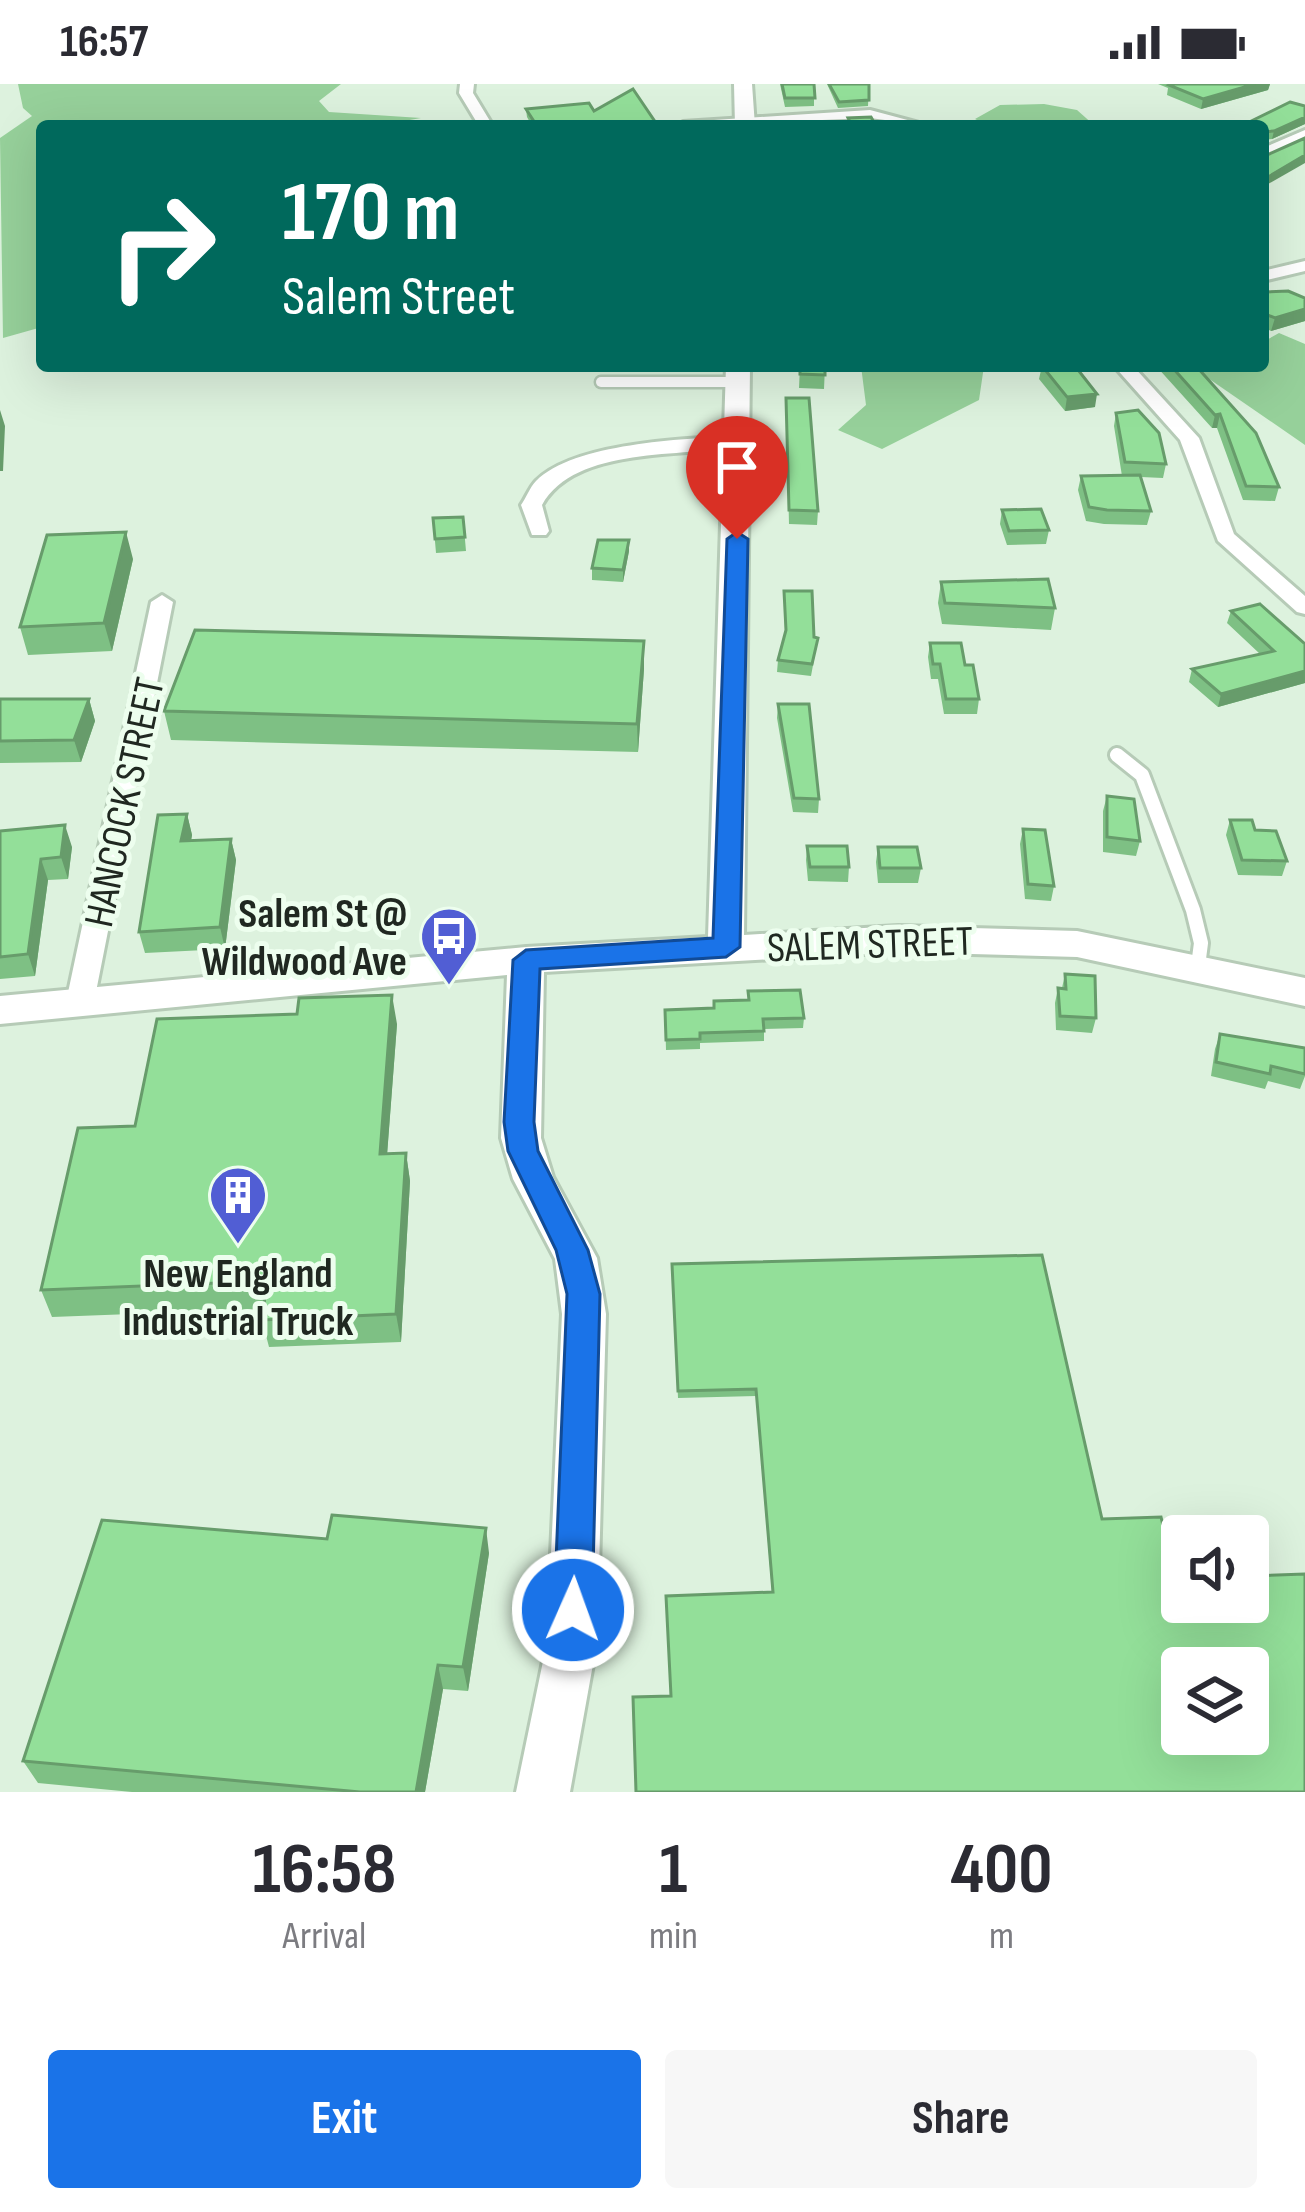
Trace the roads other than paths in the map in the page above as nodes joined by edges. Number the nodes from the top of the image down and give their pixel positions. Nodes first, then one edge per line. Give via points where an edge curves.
1 (467, 84) edge
2 (743, 84) edge
3 (482, 120) edge
4 (745, 120) edge
5 (805, 120) edge
6 (900, 120) edge
7 (1305, 134) edge
8 (1269, 151) edge
9 (1128, 372) edge
10 (737, 374) edge
11 (601, 382) dead end
12 (735, 442) junction
13 (538, 532) dead end
14 (162, 602) dead end
15 (1305, 608) edge
16 (1118, 755) dead end
17 (726, 947) junction
18 (526, 960) junction
19 (1198, 966) junction
20 (1305, 992) edge
21 (80, 1002) junction
22 (0, 1010) edge
23 (543, 1792) edge

1 - 3 street
2 - 4 street
5 - 6 street
7 - 8 street
9 - 15 street via 1189,438 1225,537
10 - 11 lane
10 - 12 street
12 - 13 street via 566,470 532,500
12 - 17 street
14 - 21 street, HANCOCK STREET
16 - 19 lane via 1142,775 1192,910
17 - 18 street, SALEM STREET
17 - 19 street, SALEM STREET via 998,939
18 - 21 street, SALEM STREET
18 - 23 street via 523,1151 572,1250 584,1294 572,1642
19 - 20 street, SALEM STREET
21 - 22 street, SALEM STREET

